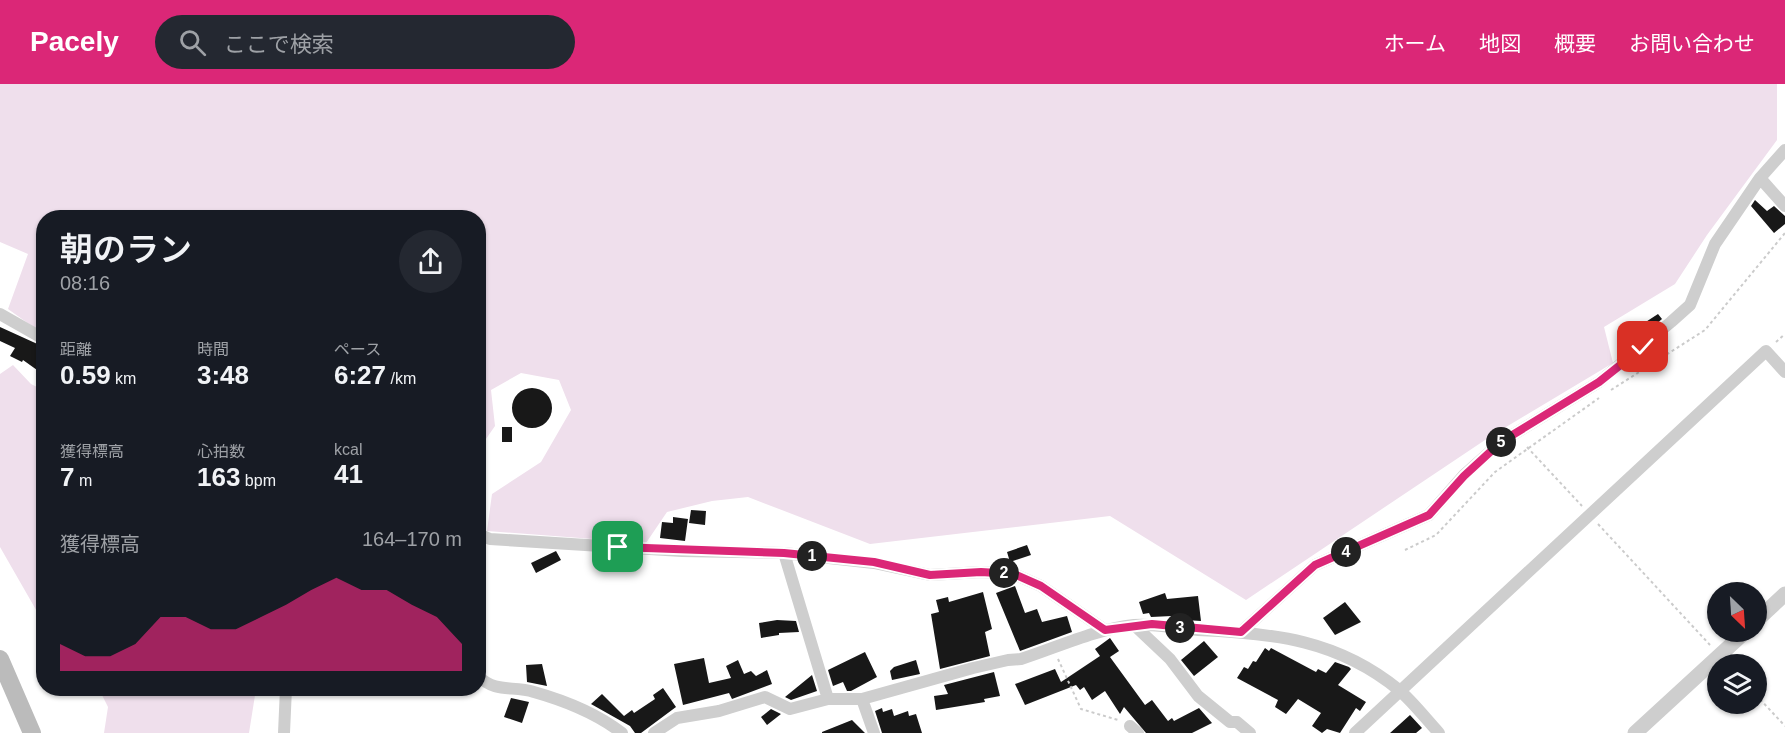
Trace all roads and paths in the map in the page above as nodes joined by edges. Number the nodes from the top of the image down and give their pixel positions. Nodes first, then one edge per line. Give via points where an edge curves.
1 (1785, 150) edge
2 (1760, 178) junction
3 (1785, 206) edge
4 (1785, 233) edge
5 (0, 314) edge
6 (36, 334) edge
7 (1785, 372) edge
8 (1527, 447) junction
9 (1589, 514) junction
10 (486, 537) edge
11 (1405, 550) dead end
12 (784, 553) junction
13 (1785, 594) edge
14 (1767, 611) edge
15 (1134, 625) junction
16 (1105, 630) junction
17 (1241, 632) junction
18 (1734, 642) edge
19 (1053, 648) junction
20 (1718, 654) edge
21 (1720, 654) edge
22 (0, 659) edge
23 (1707, 666) edge
24 (486, 683) edge
25 (1401, 691) junction
26 (286, 696) edge
27 (828, 699) junction
28 (861, 699) junction
29 (1767, 707) edge
30 (1785, 726) edge
31 (1134, 729) edge
32 (32, 733) edge
33 (285, 733) edge
34 (622, 733) edge
35 (654, 733) edge
36 (874, 733) edge
37 (1250, 733) edge
38 (1355, 733) edge
39 (1439, 733) edge
40 (1635, 733) edge

1 - 2 street
2 - 3 street
2 - 17 street via 1715,244 1690,305 1643,347 1599,382 1501,442 1429,515 1315,565
4 - 8 path via 1705,330
5 - 6 street
7 - 9 street via 1766,351
8 - 9 path
8 - 11 path via 1494,472 1436,535
9 - 20 path
9 - 25 street
10 - 12 street via 682,551
12 - 16 street via 874,562 930,575 1014,574 1041,586
12 - 27 street
13 - 14 street
15 - 16 street
15 - 17 street
15 - 37 street via 1170,660 1198,696
16 - 19 street
17 - 25 street via 1300,641 1348,656
18 - 21 street
19 - 28 street
19 - 31 path via 1081,708 1112,717
22 - 32 main road
23 - 40 street
24 - 34 street via 554,698 592,713
25 - 38 street
25 - 39 street
26 - 33 street
27 - 28 street
27 - 35 street via 790,709 765,697 677,718
28 - 36 street
29 - 30 path

